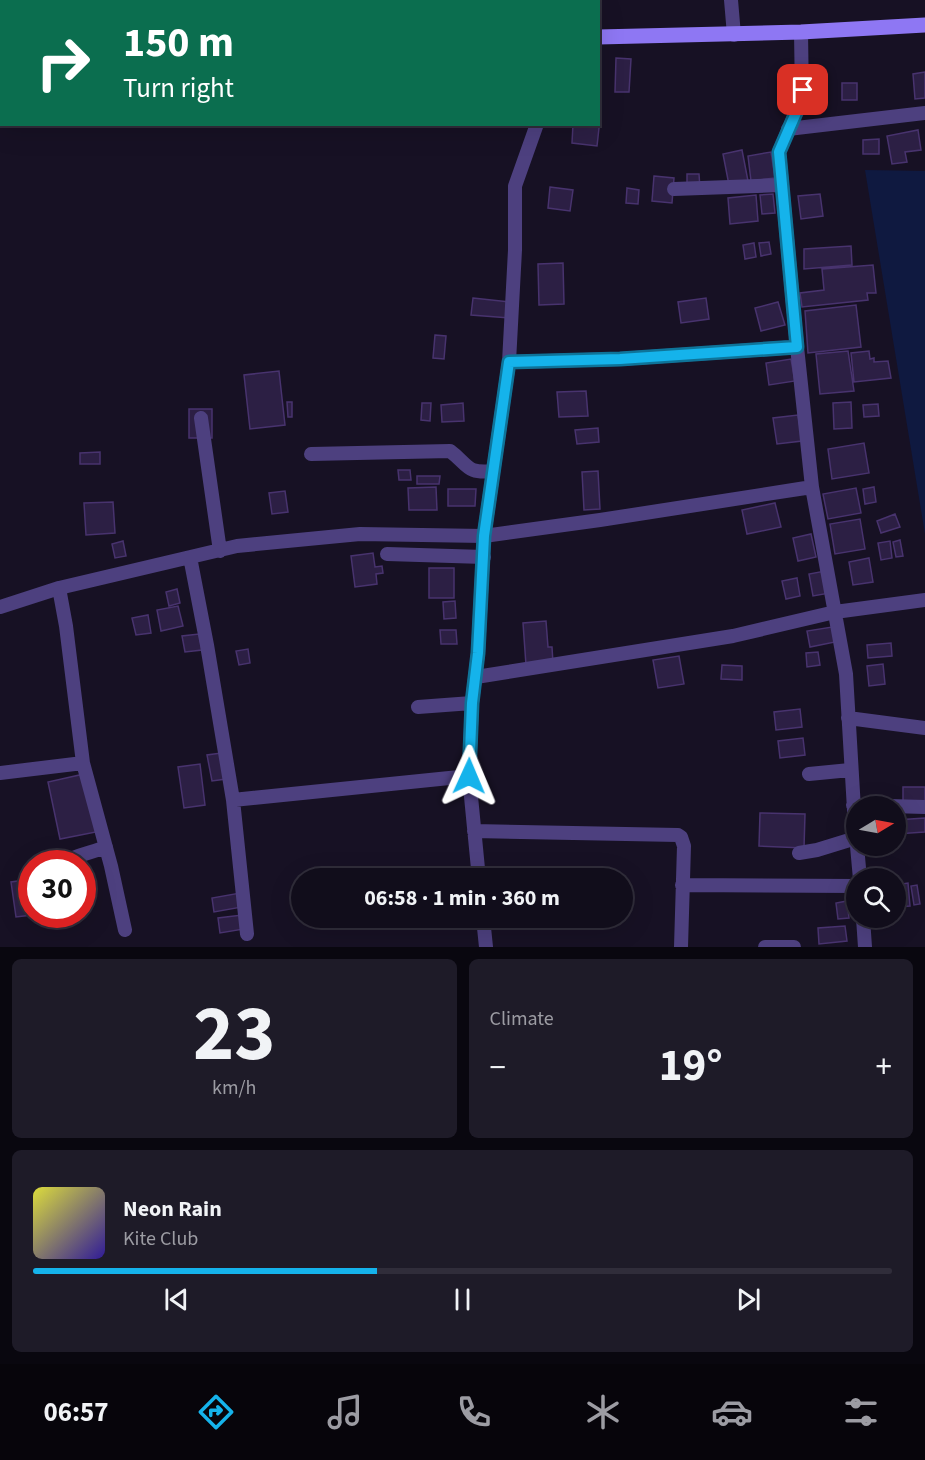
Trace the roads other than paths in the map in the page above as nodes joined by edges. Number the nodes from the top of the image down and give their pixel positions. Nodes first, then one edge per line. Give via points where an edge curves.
1 (731, 0) edge
2 (925, 25) edge
3 (801, 32) junction
4 (734, 35) junction
5 (600, 37) edge
6 (925, 114) edge
7 (536, 126) edge
8 (788, 129) junction
9 (782, 185) junction
10 (674, 189) dead end
11 (797, 347) junction
12 (509, 362) junction
13 (201, 418) dead end
14 (311, 454) dead end
15 (493, 471) junction
16 (812, 487) junction
17 (484, 536) junction
18 (220, 551) junction
19 (387, 554) dead end
20 (190, 557) junction
21 (484, 557) junction
22 (59, 588) junction
23 (925, 600) edge
24 (0, 607) edge
25 (835, 612) junction
26 (476, 677) junction
27 (472, 703) junction
28 (418, 707) dead end
29 (848, 717) junction
30 (925, 728) edge
31 (83, 764) junction
32 (850, 770) junction
33 (0, 773) edge
34 (809, 774) dead end
35 (469, 776) junction
36 (852, 796) edge
37 (233, 800) junction
38 (906, 806) edge
39 (925, 807) edge
40 (474, 831) junction
41 (846, 841) edge
42 (106, 847) junction
43 (96, 851) edge
44 (799, 853) dead end
45 (478, 868) edge
46 (682, 885) junction
47 (846, 886) edge
48 (484, 928) edge
49 (864, 928) edge
50 (125, 930) dead end
51 (247, 934) dead end
52 (486, 947) edge
53 (681, 947) edge
54 (765, 947) edge
55 (794, 947) edge
56 (865, 947) edge

1 - 4 street
2 - 3 street
3 - 4 street
3 - 8 street via 802,99
4 - 5 street
6 - 8 street
7 - 12 street via 515,186
8 - 9 street via 779,152
9 - 10 street
9 - 11 street
11 - 12 street
11 - 16 street
12 - 15 street
13 - 18 street
14 - 15 street via 450,451 478,473
15 - 17 street
16 - 17 street
16 - 25 street
17 - 18 street via 360,534
17 - 21 street
18 - 20 street
19 - 21 street
20 - 22 street
20 - 37 street
21 - 26 street
22 - 24 street
22 - 31 street
23 - 25 street
25 - 26 street via 733,636
25 - 29 street via 846,674
26 - 27 street
27 - 28 street
27 - 35 street
29 - 30 street
29 - 32 street
31 - 33 street
31 - 42 street
32 - 34 street
32 - 36 street
35 - 37 street
35 - 40 street
37 - 51 street
38 - 39 street
40 - 45 street
40 - 46 street via 678,835 684,846
41 - 44 street
42 - 43 street
42 - 50 street
46 - 47 street
46 - 53 street
48 - 52 street
49 - 56 street
54 - 55 street

